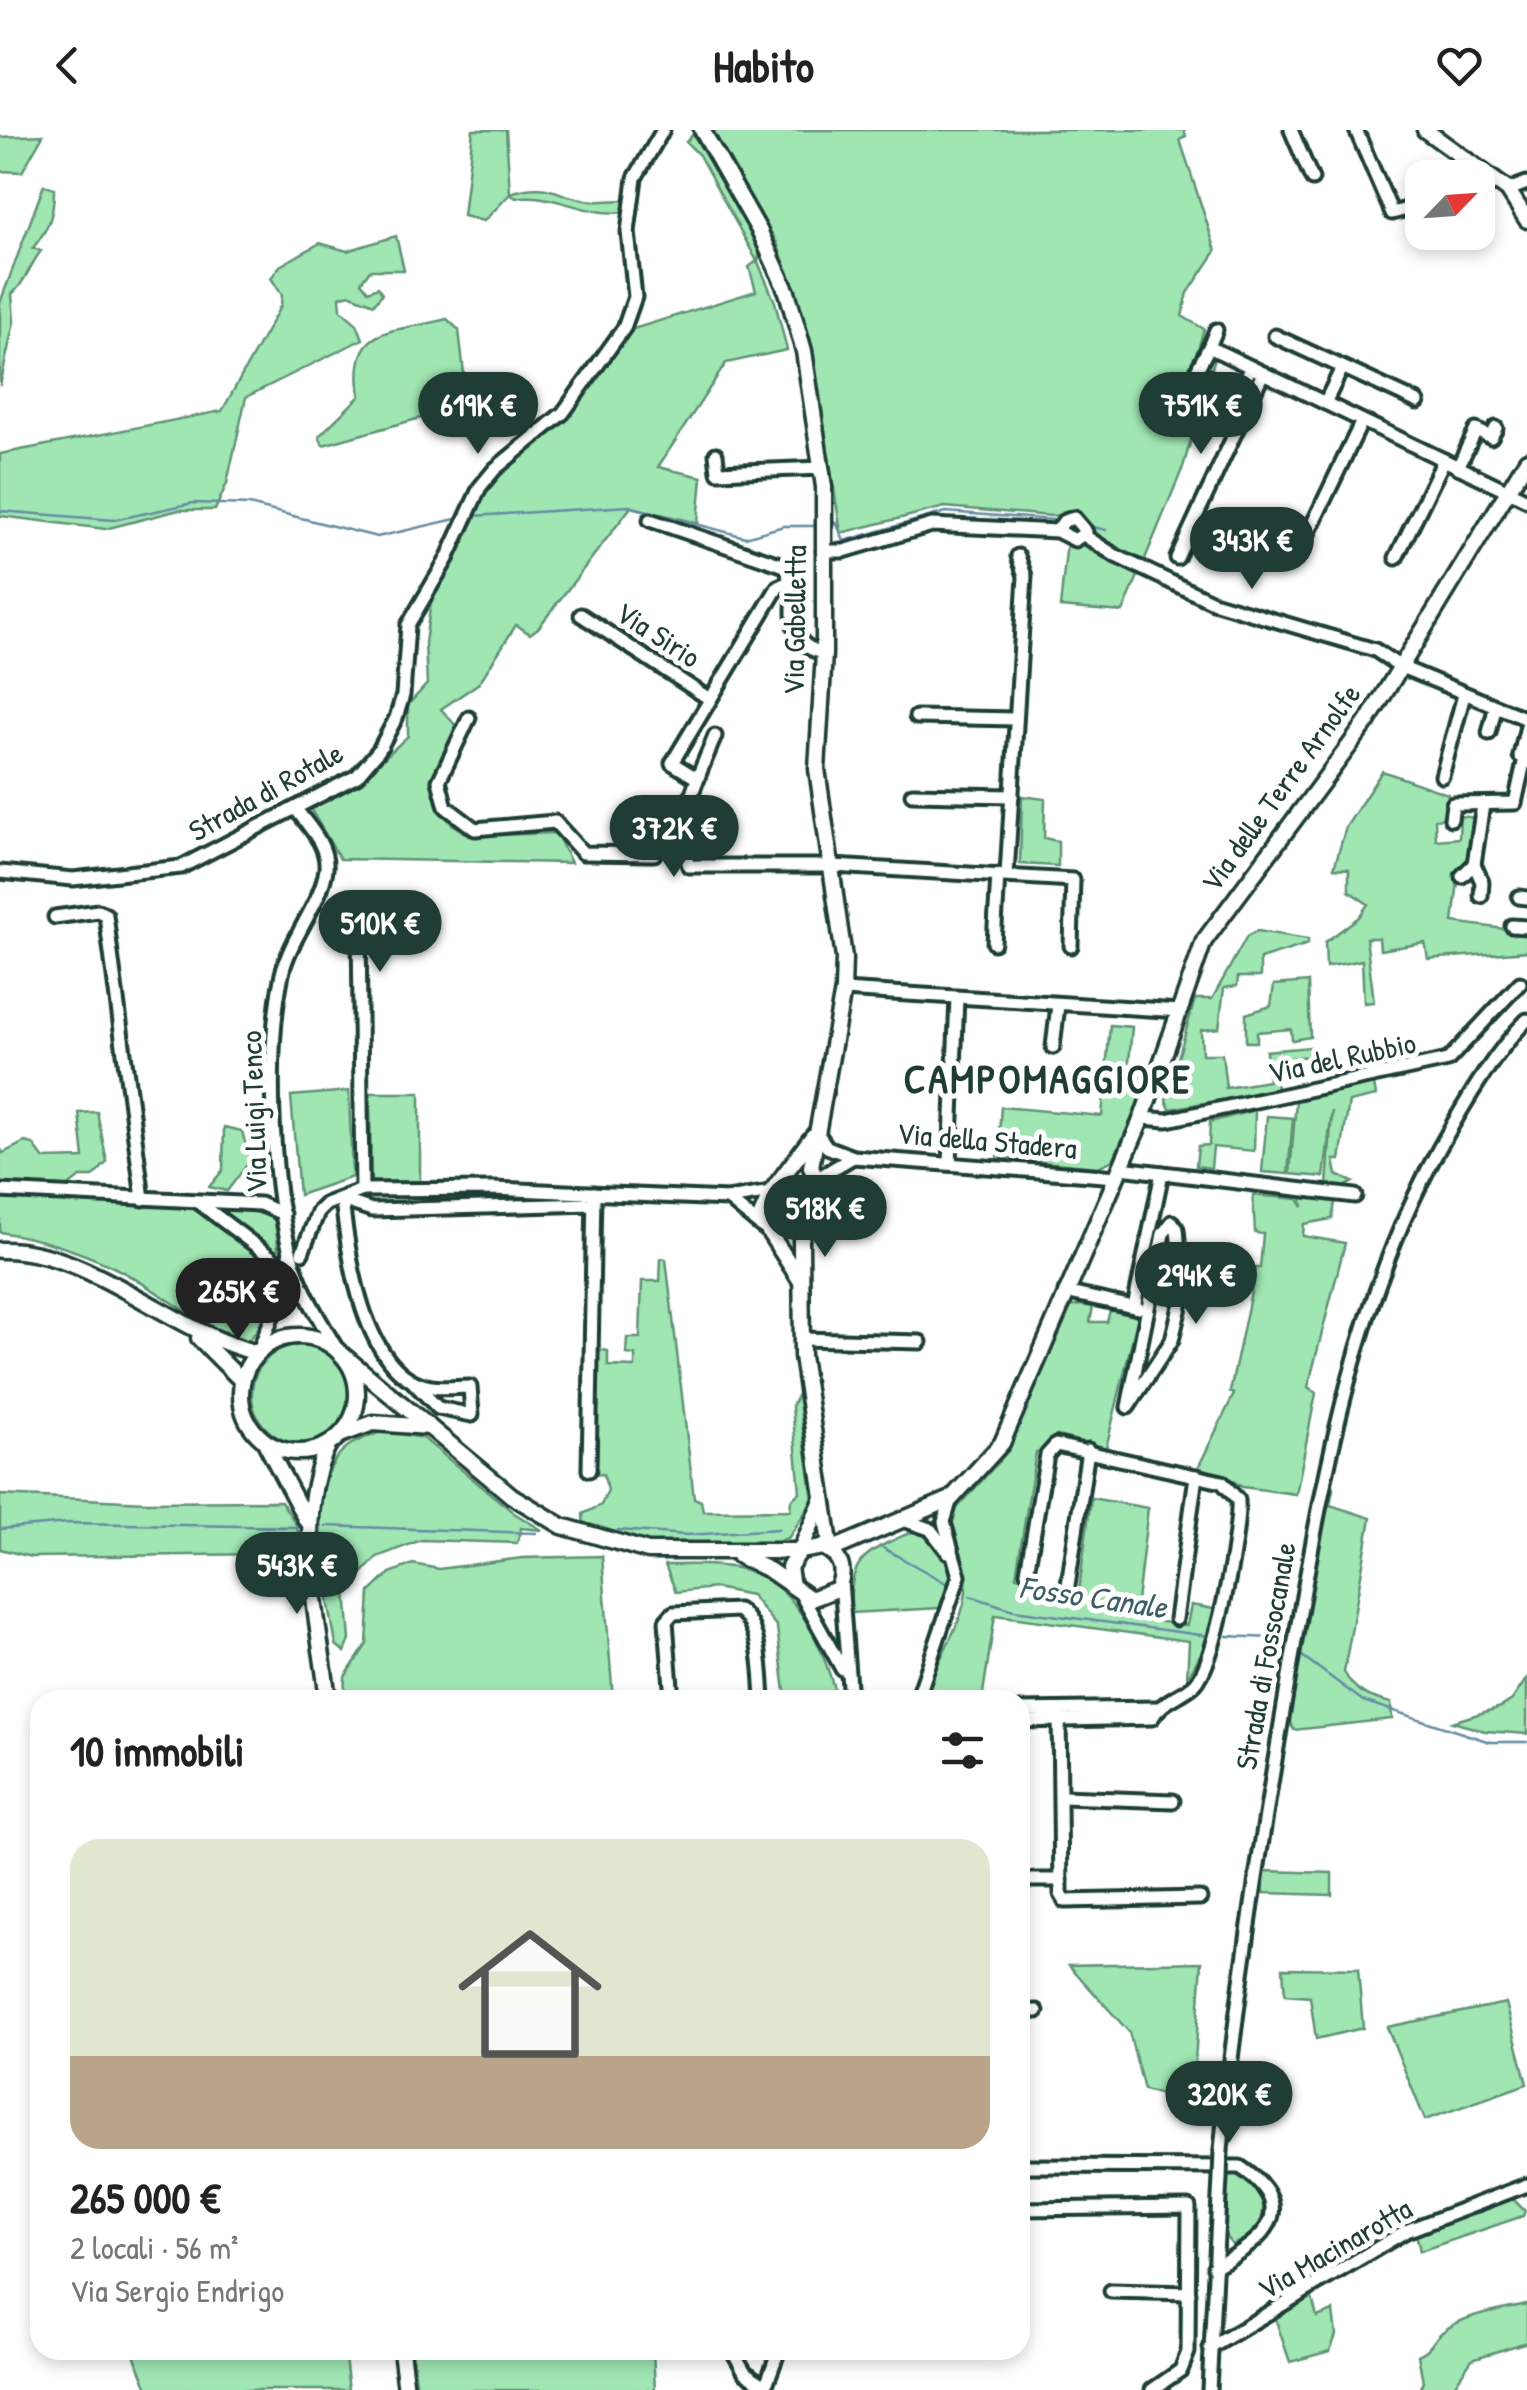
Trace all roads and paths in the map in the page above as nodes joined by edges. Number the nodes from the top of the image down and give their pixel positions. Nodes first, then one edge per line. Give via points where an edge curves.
1 (663, 130) edge
2 (702, 130) edge
3 (1291, 130) edge
4 (1356, 130) edge
5 (1425, 130) edge
6 (1312, 179) dead end
7 (1527, 183) edge
8 (1503, 186) junction
9 (1495, 187) edge
10 (1527, 191) edge
11 (1405, 210) edge
12 (1524, 213) edge
13 (1216, 330) dead end
14 (1276, 336) dead end
15 (1209, 347) junction
16 (1342, 368) junction
17 (1257, 370) junction
18 (1418, 402) dead end
19 (1325, 403) junction
20 (1362, 421) junction
21 (1496, 428) dead end
22 (716, 454) dead end
23 (1444, 460) junction
24 (1527, 460) edge
25 (1458, 467) junction
26 (822, 468) junction
27 (1509, 492) junction
28 (1527, 500) edge
29 (650, 520) dead end
30 (1057, 532) junction
31 (1085, 536) junction
32 (1307, 536) dead end
33 (823, 552) junction
34 (1018, 556) dead end
35 (1177, 558) dead end
36 (1396, 558) dead end
37 (789, 582) junction
38 (582, 614) dead end
39 (824, 652) junction
40 (1400, 667) junction
41 (1464, 695) junction
42 (708, 698) junction
43 (1495, 709) junction
44 (916, 716) dead end
45 (469, 718) dead end
46 (1016, 720) junction
47 (1527, 723) edge
48 (1489, 733) dead end
49 (715, 736) dead end
50 (1527, 749) edge
51 (1442, 776) dead end
52 (698, 779) junction
53 (1513, 790) dead end
54 (912, 794) dead end
55 (1012, 796) junction
56 (1483, 806) junction
57 (296, 810) junction
58 (1451, 818) dead end
59 (685, 819) junction
60 (1474, 864) junction
61 (833, 866) junction
62 (0, 872) edge
63 (1003, 875) junction
64 (1462, 876) dead end
65 (1481, 896) dead end
66 (55, 916) dead end
67 (359, 926) dead end
68 (1512, 926) dead end
69 (1527, 928) edge
70 (994, 943) dead end
71 (1071, 946) dead end
72 (1520, 983) dead end
73 (843, 990) junction
74 (957, 998) junction
75 (1058, 1004) junction
76 (1180, 1011) junction
77 (1527, 1020) edge
78 (1054, 1047) dead end
79 (1142, 1118) junction
80 (816, 1131) junction
81 (847, 1156) junction
82 (792, 1164) junction
83 (950, 1164) junction
84 (1119, 1172) junction
85 (814, 1173) junction
86 (1162, 1173) junction
87 (362, 1190) junction
88 (0, 1192) edge
89 (772, 1192) junction
90 (1355, 1196) dead end
91 (594, 1198) junction
92 (143, 1199) junction
93 (728, 1199) junction
94 (342, 1200) junction
95 (198, 1202) junction
96 (283, 1214) junction
97 (802, 1228) junction
98 (767, 1232) junction
99 (4, 1248) edge
100 (296, 1252) junction
101 (276, 1261) dead end
102 (802, 1288) junction
103 (1065, 1292) junction
104 (1141, 1309) junction
105 (191, 1330) junction
106 (802, 1339) junction
107 (920, 1342) dead end
108 (338, 1351) junction
109 (258, 1352) junction
110 (411, 1380) junction
111 (242, 1381) junction
112 (432, 1428) junction
113 (342, 1434) junction
114 (263, 1440) junction
115 (330, 1444) junction
116 (1088, 1450) junction
117 (589, 1470) dead end
118 (1196, 1476) junction
119 (824, 1494) junction
120 (951, 1498) junction
121 (827, 1510) junction
122 (906, 1521) junction
123 (811, 1526) junction
124 (310, 1530) junction
125 (870, 1536) junction
126 (831, 1550) junction
127 (800, 1551) junction
128 (778, 1552) junction
129 (732, 1554) junction
130 (956, 1564) junction
131 (1026, 1572) dead end
132 (842, 1578) junction
133 (797, 1591) junction
134 (1067, 1592) dead end
135 (1176, 1619) dead end
136 (846, 1678) junction
137 (327, 1690) edge
138 (671, 1690) edge
139 (762, 1690) edge
140 (848, 1690) edge
141 (921, 1690) edge
142 (1030, 1711) edge
143 (1059, 1715) junction
144 (1030, 1719) edge
145 (1062, 1797) junction
146 (1173, 1800) dead end
147 (1030, 1880) edge
148 (1061, 1880) junction
149 (1200, 1898) dead end
150 (1030, 2012) edge
151 (1038, 2012) dead end
152 (1030, 2166) edge
153 (1527, 2185) edge
154 (1030, 2209) edge
155 (1214, 2267) junction
156 (1110, 2292) dead end
157 (1189, 2293) junction
158 (1210, 2348) junction
159 (402, 2360) edge
160 (737, 2360) edge
161 (772, 2360) edge
162 (764, 2388) edge
163 (406, 2390) edge
164 (1152, 2390) edge
165 (1208, 2390) edge

1 - 57 street, Strada di Rotale via 635,178 628,232 636,297 624,328 563,412 480,487 408,624 403,695 379,750 358,776
2 - 26 street, Via Gabelletta via 788,292
3 - 6 street
4 - 11 street via 1392,214
5 - 8 street
7 - 8 street
8 - 9 street
8 - 12 street
10 - 12 street
13 - 15 street
14 - 16 street
15 - 17 street
15 - 17 street via 1199,374 1240,391
16 - 18 street
16 - 19 street
17 - 19 street
17 - 35 street
19 - 20 street
20 - 23 street
20 - 32 street
21 - 25 street via 1491,438 1476,430
22 - 26 street via 718,472
23 - 25 street
23 - 36 street
24 - 27 street, Via delle Terre Arnolfe
25 - 27 street
26 - 33 street, Via Gabelletta
27 - 28 street
27 - 40 street, Via delle Terre Arnolfe
29 - 37 street via 788,567
30 - 31 street via 1076,540
30 - 31 street via 1074,518
30 - 33 street via 932,525
31 - 40 street via 1213,602 1376,650
33 - 39 street, Via Gabelletta
34 - 46 street via 1025,576
37 - 39 street via 794,632
37 - 42 street, Via Sirio via 778,587
38 - 42 street, Via Sirio
39 - 61 street, Via Gabelletta via 818,770
40 - 41 street
40 - 76 street, Via delle Terre Arnolfe via 1367,722 1204,941
41 - 43 street
41 - 51 street
42 - 52 street, Via Sirio via 672,762
43 - 47 street
43 - 48 street
44 - 46 street
45 - 59 street via 439,780 446,807 474,829 555,822 584,853 654,854 674,818
46 - 55 street
47 - 53 street
49 - 52 street
50 - 56 street via 1515,803
52 - 59 street
54 - 55 street
55 - 63 street
56 - 58 street via 1453,804
56 - 60 street
57 - 62 street, Strada di Rotale via 181,867 73,879
57 - 96 street, Via Luigi Tenco via 322,846 326,866 279,988 274,1099
59 - 61 street via 689,866
60 - 64 street
60 - 65 street
61 - 63 street
61 - 73 street, Via Gabelletta
63 - 70 street
63 - 71 street via 1073,880
66 - 92 street via 106,915
67 - 87 street
68 - 69 street
72 - 79 street, Via del Rubbio via 1448,1060 1167,1120
73 - 74 street
73 - 80 street, Via Gabelletta
74 - 75 street
74 - 83 street
75 - 76 street
75 - 78 street
76 - 79 street, Via delle Terre Arnolfe
77 - 155 street, Strada di Fossocanale, bridge via 1431,1160 1356,1344 1321,1488 1272,1759 1236,1996
79 - 84 street, Via delle Terre Arnolfe
80 - 81 street
80 - 82 street, Via Gabelletta
80 - 85 street, Via Gabelletta
81 - 83 street, Via della Stadera
81 - 85 street, Via della Stadera
82 - 85 street
82 - 89 street, Via Gabelletta
83 - 84 street, Via della Stadera
84 - 86 street
84 - 103 street, Via delle Terre Arnolfe
85 - 97 street, Via Gabelletta
86 - 90 street
86 - 104 street
87 - 91 street
87 - 94 street
88 - 92 street
89 - 93 street
89 - 98 street, Via Gabelletta via 762,1210
91 - 93 street
91 - 94 street via 372,1210
91 - 117 street
92 - 95 street
93 - 98 street
94 - 100 street via 318,1212
94 - 110 street via 351,1280 377,1338
95 - 96 street via 260,1204
95 - 101 street
96 - 100 street, Via Luigi Tenco
97 - 98 street via 792,1238
97 - 102 street, Via Gabelletta
98 - 102 street, Via Gabelletta via 795,1267
99 - 105 street via 80,1268
100 - 108 street, Via Luigi Tenco via 310,1304
100 - 109 street, Via Luigi Tenco
102 - 106 street, Via Gabelletta
103 - 104 street
103 - 120 street, Via delle Terre Arnolfe via 1002,1443
104 - 104 street via 1128,1396 1128,1407 1172,1340 1182,1278 1172,1222 1165,1226
105 - 109 street
105 - 111 street
106 - 107 street
106 - 119 street, Via Gabelletta
108 - 109 street via 324,1341 289,1336
108 - 112 street
108 - 113 street via 356,1383 352,1419
109 - 111 street
110 - 110 street via 470,1387 472,1416 438,1408
111 - 114 street via 244,1414
112 - 113 street via 373,1423
112 - 129 street via 512,1496 562,1526 648,1550
113 - 115 street
114 - 115 street via 296,1452
114 - 124 street
115 - 124 street via 311,1492
116 - 118 street
116 - 131 street via 1063,1444 1046,1455
116 - 134 street
118 - 135 street
118 - 143 street via 1229,1485 1238,1500 1212,1660 1196,1683 1152,1718
119 - 121 street, Via Gabelletta
119 - 123 street
120 - 122 street, Via delle Terre Arnolfe
120 - 130 street via 944,1522
121 - 125 street via 846,1535
121 - 126 street, Via Gabelletta
122 - 125 street, Via delle Terre Arnolfe
122 - 130 street via 930,1528
123 - 127 street
123 - 128 street
124 - 137 street
125 - 126 street, Via delle Terre Arnolfe
125 - 132 street
126 - 127 street
126 - 132 street
127 - 128 street
127 - 133 street via 790,1567
128 - 129 street
129 - 133 street
130 - 141 street via 959,1576
132 - 133 street via 830,1596
132 - 136 street
133 - 136 street
136 - 140 street
138 - 139 street via 666,1621 673,1613 738,1610 746,1615 758,1652
142 - 143 street
143 - 144 street
143 - 145 street
145 - 146 street
145 - 148 street
147 - 148 street
148 - 149 street via 1065,1900
150 - 151 street
152 - 155 street via 1240,2167 1260,2180 1270,2198 1271,2224 1260,2241
153 - 158 street, Via Macinarotta via 1406,2232
154 - 157 street via 1189,2207
155 - 158 street, Strada di Fossocanale
156 - 157 street
157 - 164 street via 1188,2352 1181,2370
158 - 165 street
159 - 163 street
160 - 162 street
161 - 162 street

